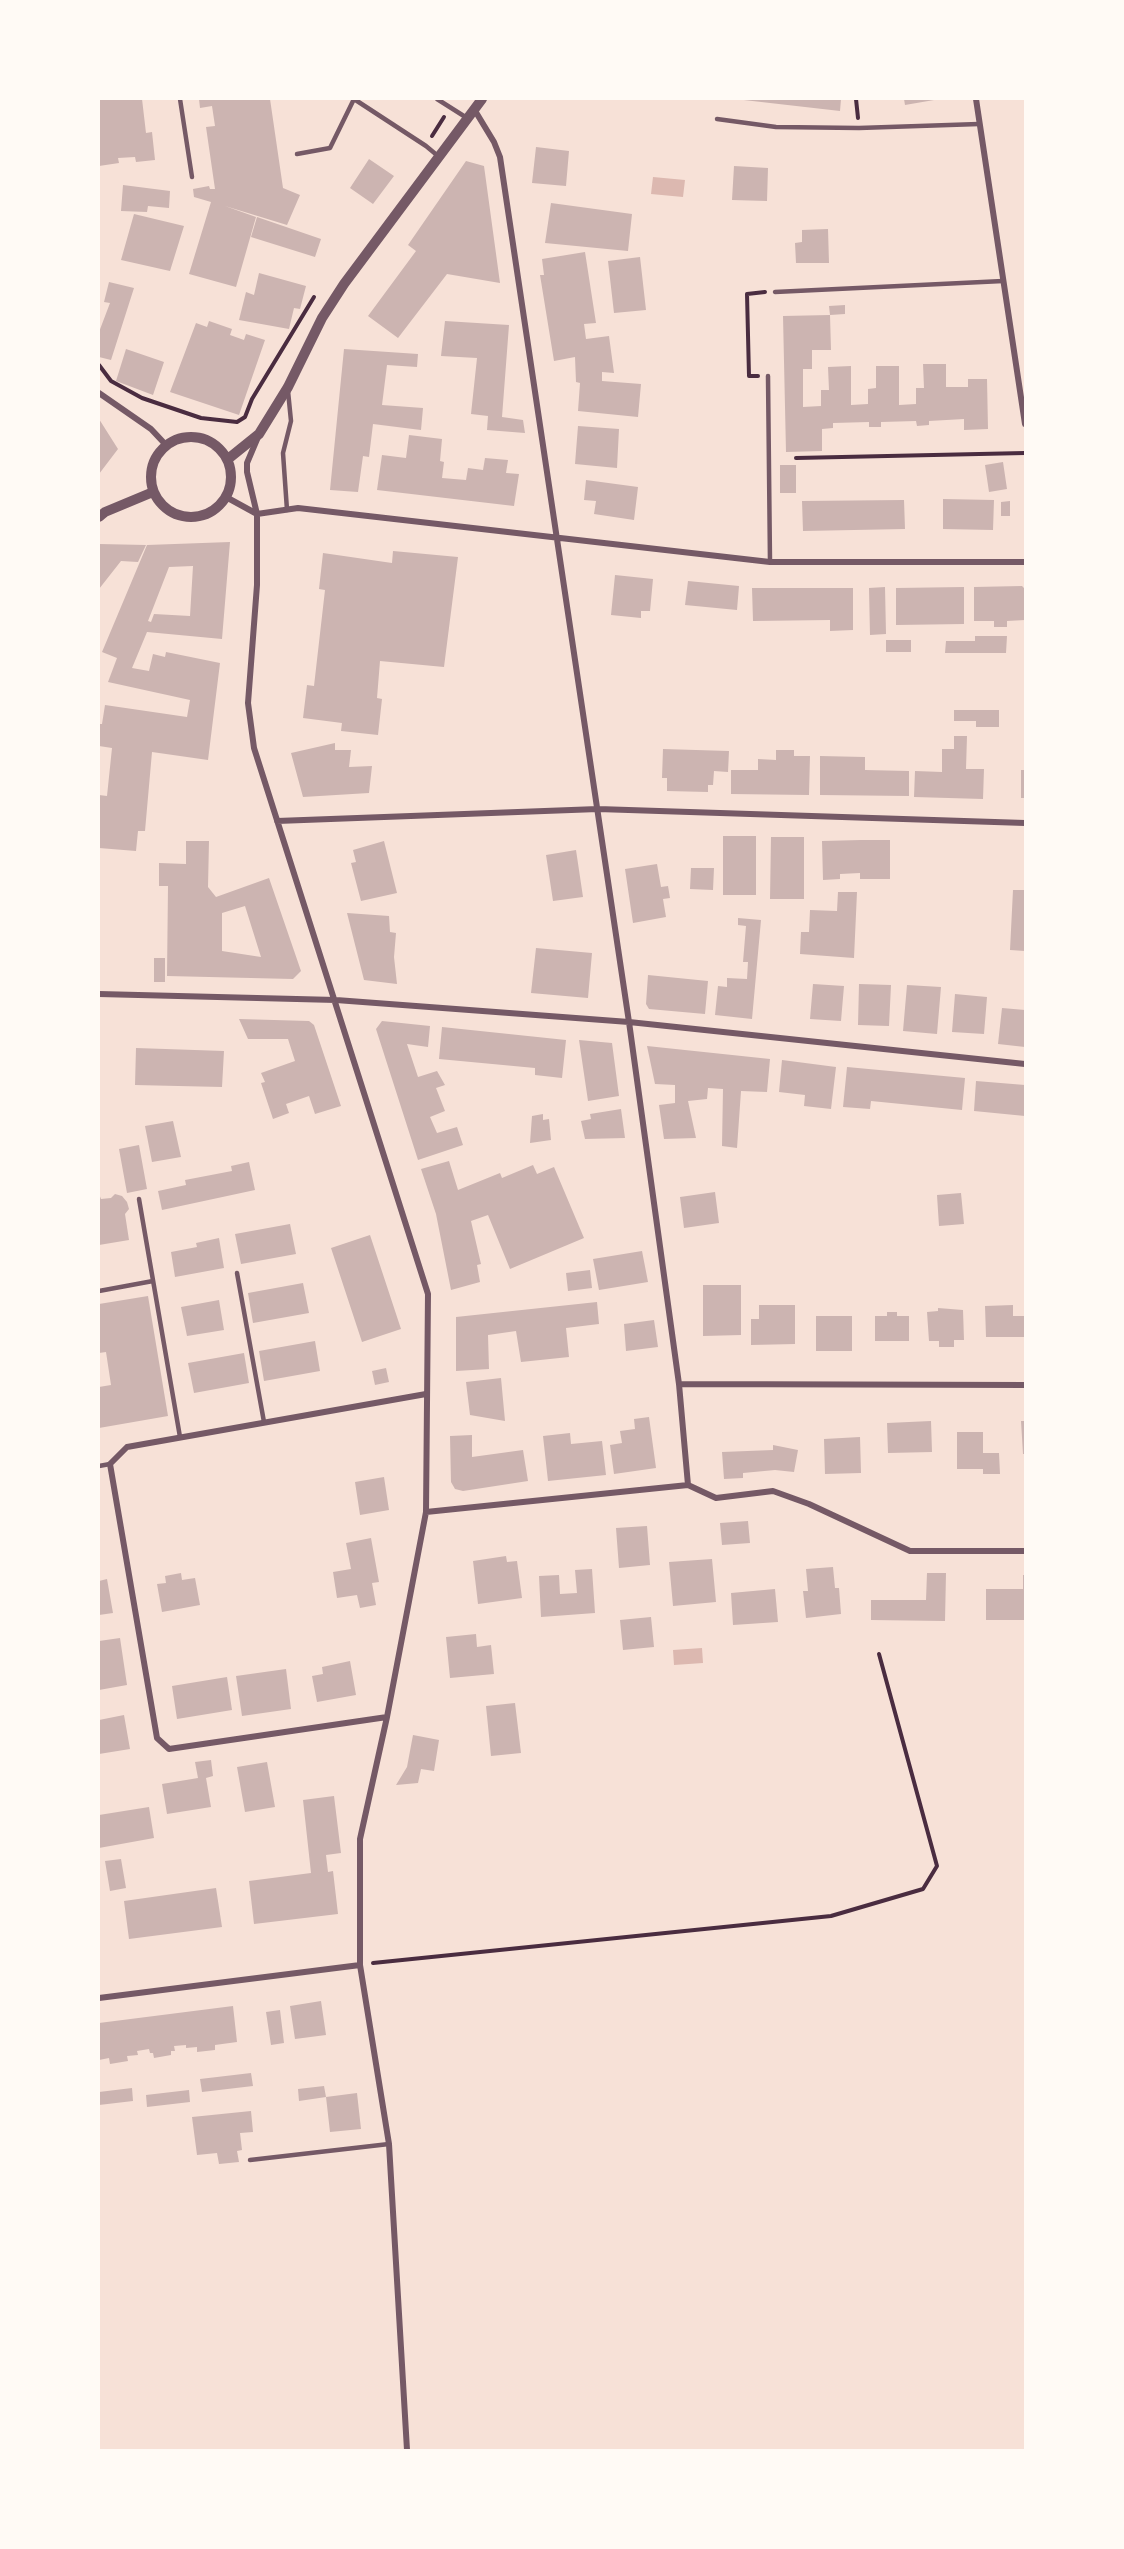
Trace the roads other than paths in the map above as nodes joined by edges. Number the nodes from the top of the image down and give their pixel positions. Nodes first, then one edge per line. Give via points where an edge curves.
1 (180, 99) edge
2 (354, 99) edge
3 (437, 99) edge
4 (482, 99) edge
5 (976, 99) edge
6 (470, 113) junction
7 (717, 119) dead end
8 (979, 124) junction
9 (297, 154) dead end
10 (438, 156) junction
11 (192, 177) dead end
12 (1003, 281) junction
13 (775, 292) road end
14 (768, 376) road end
15 (288, 387) junction
16 (99, 393) edge
17 (1025, 424) edge
18 (259, 434) junction
19 (166, 445) junction
20 (228, 459) junction
21 (153, 492) junction
22 (226, 497) junction
23 (286, 510) junction
24 (257, 514) junction
25 (99, 517) edge
26 (557, 539) junction
27 (770, 562) junction
28 (1025, 562) edge
29 (598, 809) junction
30 (277, 821) junction
31 (1025, 823) edge
32 (99, 994) edge
33 (336, 999) junction
34 (629, 1022) junction
35 (1025, 1064) edge
36 (139, 1199) dead end
37 (237, 1273) dead end
38 (153, 1281) junction
39 (99, 1291) edge
40 (679, 1384) junction
41 (1025, 1385) edge
42 (426, 1394) junction
43 (264, 1422) junction
44 (180, 1437) junction
45 (110, 1464) junction
46 (99, 1466) edge
47 (688, 1485) junction
48 (426, 1512) junction
49 (1025, 1551) edge
50 (387, 1717) junction
51 (360, 1965) junction
52 (99, 1998) edge
53 (389, 2144) junction
54 (250, 2160) dead end
55 (407, 2450) edge

1 - 11 lane
2 - 9 lane via 330,148
2 - 10 lane
3 - 6 lane
4 - 6 street
5 - 8 street
6 - 10 street
6 - 26 street via 494,142 500,157
7 - 8 lane via 776,127
8 - 12 street
10 - 15 street via 344,284 322,318
12 - 13 lane
12 - 17 street
14 - 27 lane
15 - 18 street
15 - 23 lane via 291,421 283,453
16 - 19 street via 151,429
18 - 20 street
18 - 24 street via 246,472
19 - 20 street via 182,438 202,438 218,447
19 - 21 street via 156,458 151,477
20 - 22 street via 231,477
21 - 22 street via 163,506 179,516 199,516 215,509
21 - 25 street
22 - 24 street
23 - 24 street
23 - 26 street via 298,508
24 - 30 street via 257,585 248,703 254,748
26 - 27 street
26 - 29 street
27 - 28 street
29 - 30 street
29 - 31 street
29 - 34 street
30 - 33 street
32 - 33 street
33 - 34 street
33 - 42 street via 428,1294
34 - 35 street
34 - 40 street
36 - 38 lane
37 - 43 lane
38 - 39 lane
38 - 44 lane
40 - 41 street
40 - 47 street
42 - 43 street
42 - 48 street
43 - 44 street
44 - 45 street via 127,1446
45 - 46 lane
45 - 50 street via 157,1738 169,1749
47 - 48 street
47 - 49 street via 717,1497 773,1491 910,1551
48 - 50 street
50 - 51 street via 360,1839
51 - 52 street
51 - 53 street
53 - 54 lane
53 - 55 street

